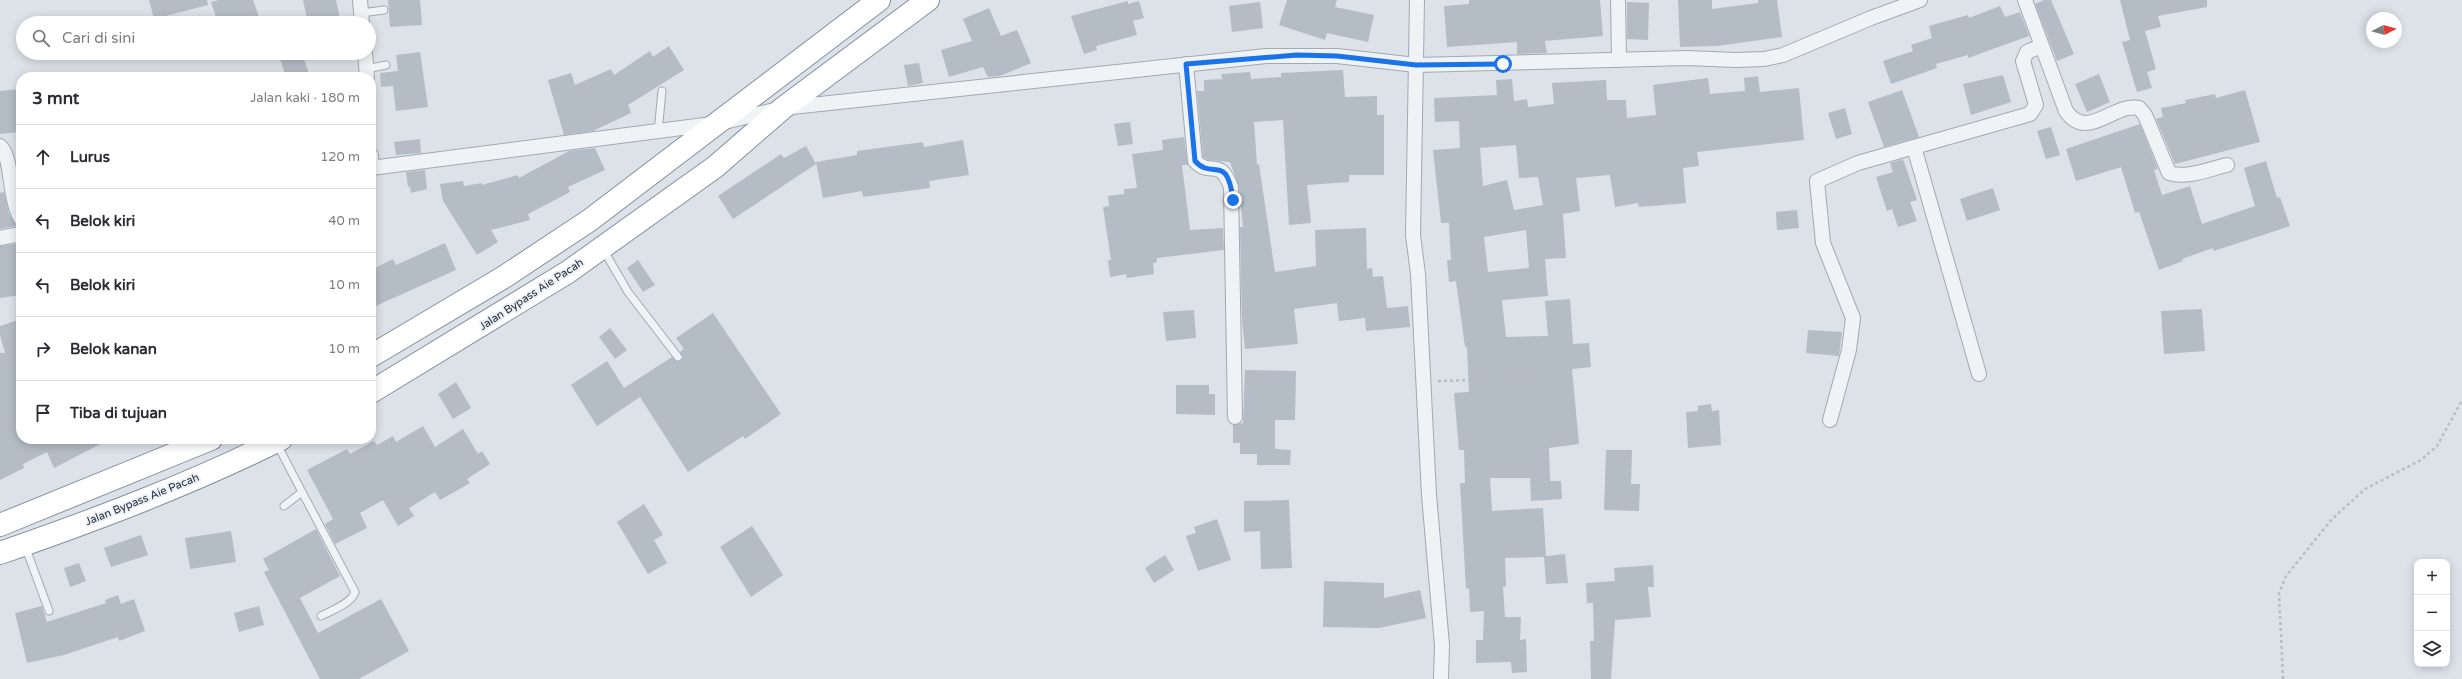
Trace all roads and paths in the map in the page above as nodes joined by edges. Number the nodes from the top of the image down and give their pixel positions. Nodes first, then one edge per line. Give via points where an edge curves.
1 (880, 0) edge
2 (928, 0) edge
3 (1417, 0) edge
4 (1618, 0) edge
5 (1920, 0) edge
6 (2025, 0) edge
7 (384, 10) dead end
8 (361, 12) edge
9 (2041, 46) junction
10 (366, 60) edge
11 (1619, 60) junction
12 (1186, 64) junction
13 (386, 65) dead end
14 (1416, 65) junction
15 (367, 72) edge
16 (369, 72) edge
17 (662, 91) dead end
18 (783, 108) junction
19 (720, 123) junction
20 (658, 132) junction
21 (0, 146) edge
22 (1914, 148) junction
23 (376, 163) edge
24 (2227, 164) dead end
25 (16, 206) edge
26 (16, 235) edge
27 (0, 238) edge
28 (602, 248) junction
29 (376, 353) edge
30 (678, 357) dead end
31 (1979, 374) dead end
32 (1553, 378) dead end
33 (1424, 381) junction
34 (376, 389) edge
35 (2462, 400) edge
36 (1235, 417) dead end
37 (1830, 420) dead end
38 (199, 444) edge
39 (269, 444) edge
40 (280, 444) edge
41 (302, 492) junction
42 (284, 506) dead end
43 (0, 525) edge
44 (25, 544) junction
45 (0, 553) edge
46 (48, 611) dead end
47 (321, 616) dead end
48 (1440, 679) edge
49 (2284, 679) edge

1 - 19 highway
2 - 18 highway, Jalan Bypass Aie Pacah
3 - 14 street
4 - 11 street
5 - 11 street via 1783,55 1736,60
6 - 9 street
7 - 8 lane
9 - 22 street via 2027,52 2023,61 2036,105 2030,114
9 - 24 street via 2066,111 2072,119 2077,122 2090,122 2136,108 2143,110 2169,173 2188,174
10 - 15 street
11 - 14 street
12 - 14 street via 1297,55 1337,56
12 - 18 street
12 - 36 street via 1195,161 1204,168 1218,168 1223,171 1231,188
13 - 16 lane
14 - 33 street via 1413,235 1418,274
17 - 20 lane
18 - 19 street
18 - 28 highway, Jalan Bypass Aie Pacah via 715,167
19 - 20 street
19 - 29 highway via 590,220 459,304
20 - 23 street
21 - 25 street via 6,151 8,158 12,196
22 - 31 street
22 - 37 street via 1858,163 1817,181 1823,243 1853,318 1849,350
26 - 27 street
28 - 30 lane via 628,292
28 - 34 highway, Jalan Bypass Aie Pacah via 529,297
32 - 33 path
33 - 48 street via 1429,495 1442,645
35 - 49 path via 2437,446 2421,460 2365,489 2332,519 2286,576 2279,593
38 - 43 highway
39 - 44 highway, Jalan Bypass Aie Pacah via 198,477
40 - 41 lane
41 - 42 lane
41 - 47 lane via 355,592 346,602
44 - 45 highway, Jalan Bypass Aie Pacah
44 - 46 lane

